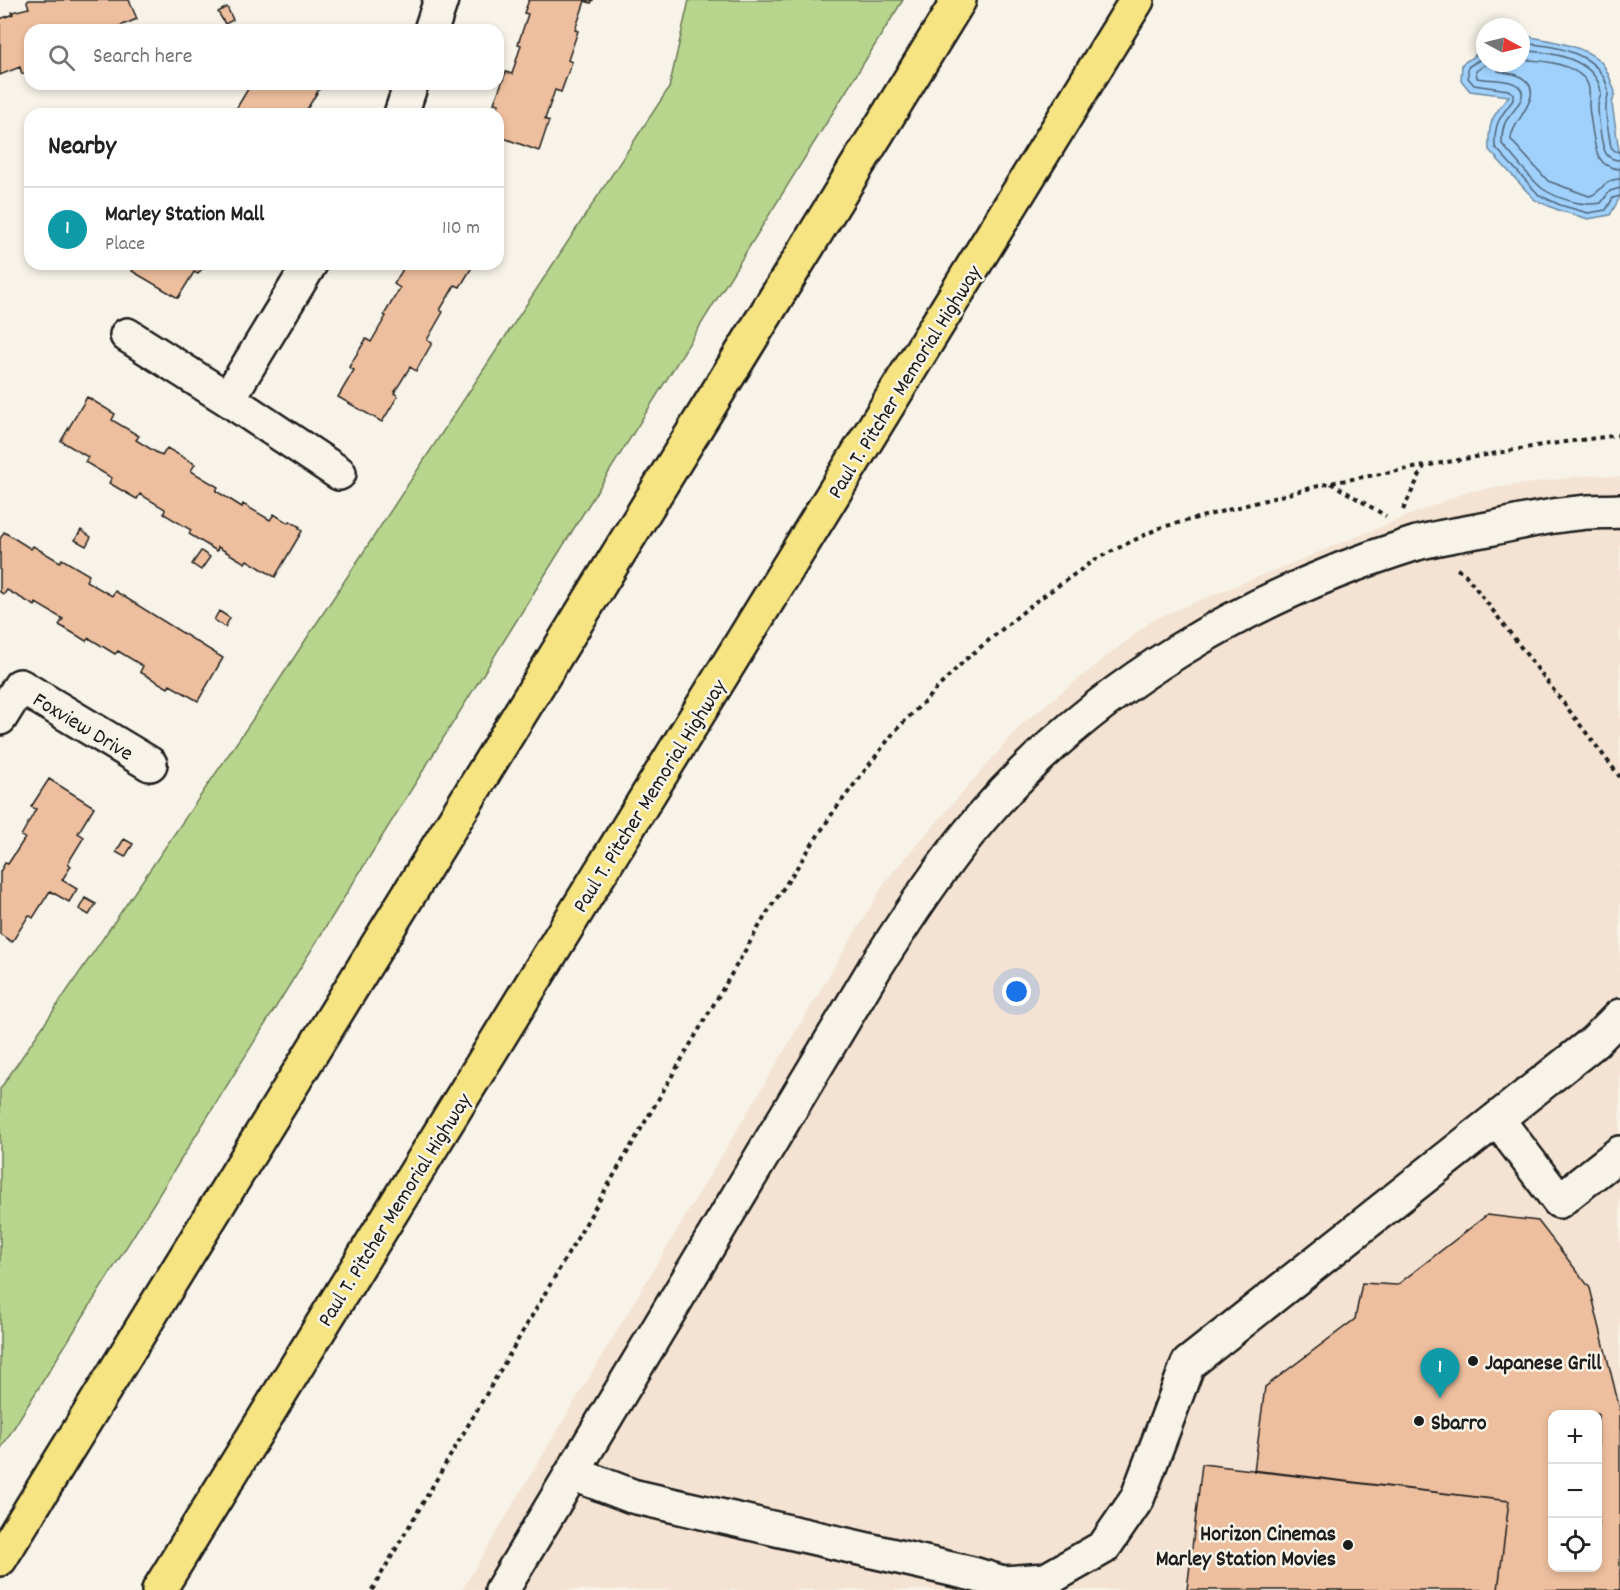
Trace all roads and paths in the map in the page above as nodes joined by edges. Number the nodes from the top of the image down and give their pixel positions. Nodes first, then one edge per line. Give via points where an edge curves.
1 (441, 0) edge
2 (959, 0) edge
3 (1137, 0) edge
4 (433, 24) edge
5 (409, 90) edge
6 (403, 108) edge
7 (306, 270) edge
8 (127, 335) dead end
9 (228, 399) junction
10 (1424, 466) dead end
11 (339, 472) dead end
12 (1330, 483) dead end
13 (1620, 511) edge
14 (1408, 534) junction
15 (0, 718) edge
16 (150, 764) dead end
17 (1620, 777) edge
18 (1620, 1016) edge
19 (1497, 1119) junction
20 (1620, 1153) edge
21 (572, 1473) junction
22 (0, 1559) edge
23 (159, 1590) edge
24 (502, 1590) edge

1 - 4 street
2 - 22 highway
3 - 23 highway, Paul T. Pitcher Memorial Highway
5 - 6 street
7 - 9 street
8 - 9 street
9 - 11 street
10 - 14 path
12 - 14 path
13 - 14 street
14 - 17 path via 1465,574
14 - 21 street via 1333,574 1250,610 1168,655 1098,706 983,816 937,873 876,966
15 - 16 street, Foxview Drive via 20,686
18 - 19 street via 1594,1042
19 - 20 street via 1560,1201
19 - 21 street via 1188,1364 1137,1499 1104,1547 1047,1580 1003,1583 632,1496
21 - 24 street

